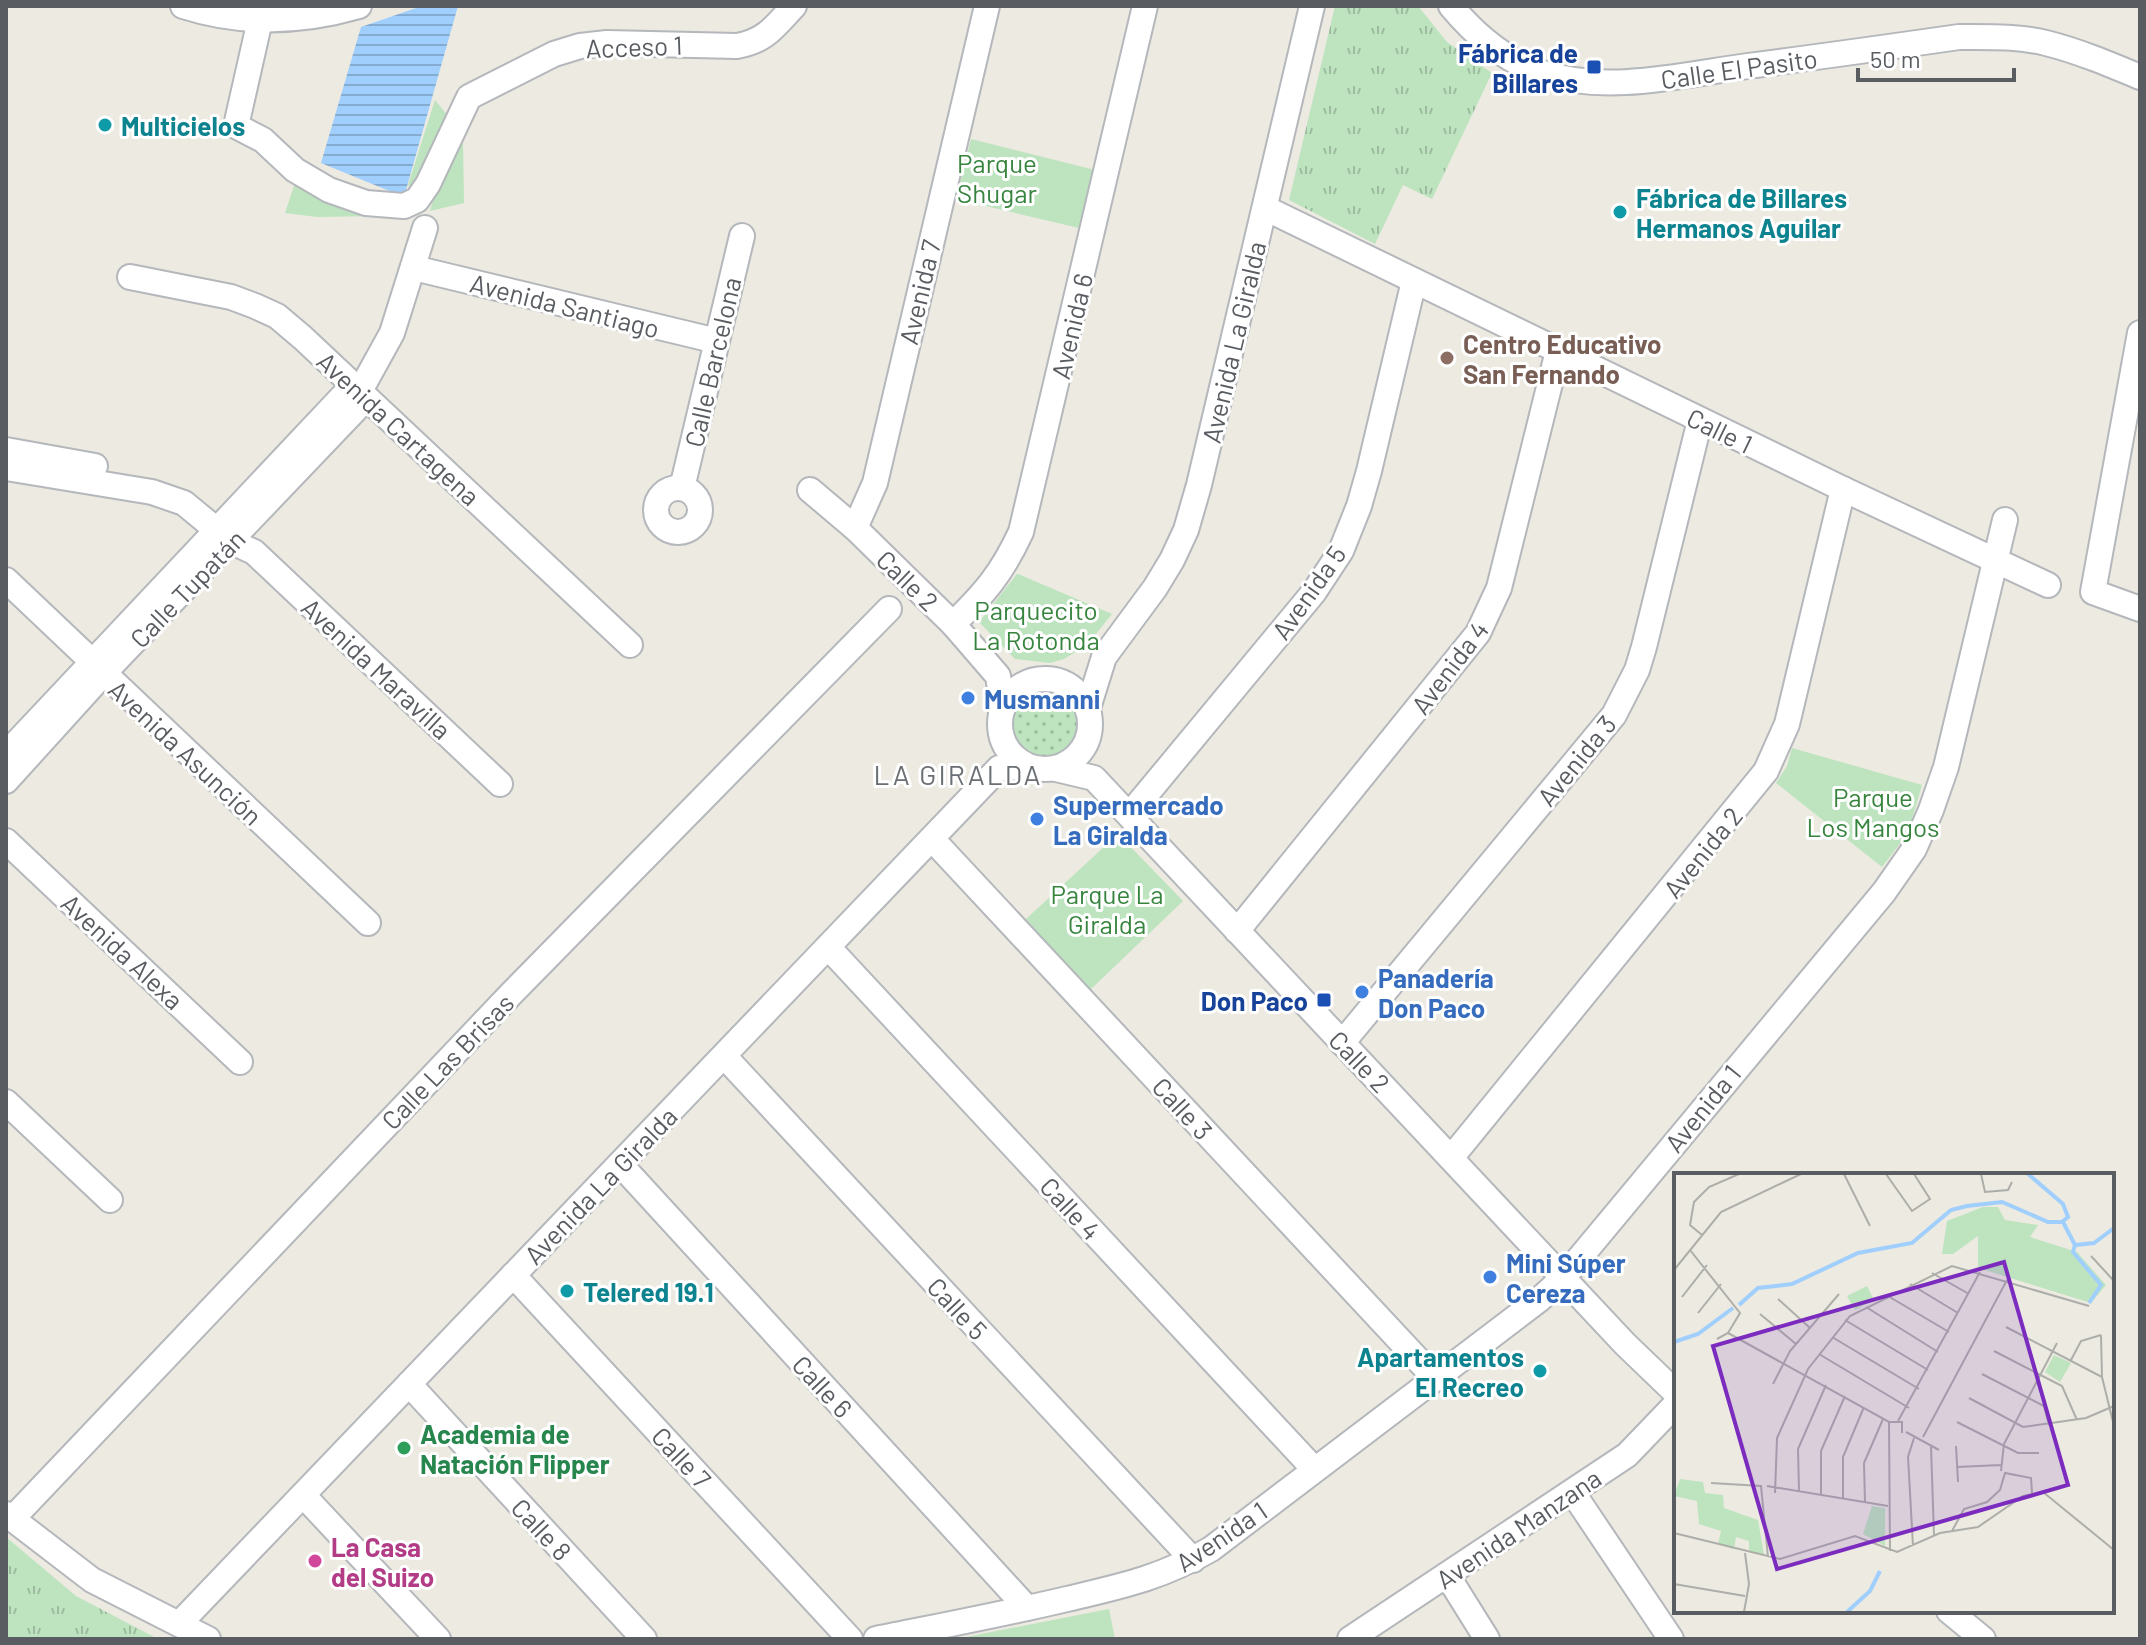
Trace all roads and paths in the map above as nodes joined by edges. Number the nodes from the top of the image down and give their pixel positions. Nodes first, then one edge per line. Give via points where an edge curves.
1 (183, 6) edge
2 (359, 6) edge
3 (794, 6) edge
4 (987, 6) edge
5 (1145, 6) edge
6 (1312, 6) edge
7 (1451, 6) edge
8 (260, 20) junction
9 (2140, 77) edge
10 (1265, 208) junction
11 (425, 228) dead end
12 (742, 236) dead end
13 (414, 268) junction
14 (130, 277) dead end
15 (1414, 281) junction
16 (2140, 333) edge
17 (717, 341) junction
18 (1558, 351) junction
19 (360, 391) junction
20 (1700, 420) junction
21 (8, 464) edge
22 (682, 488) dead end
23 (1843, 489) junction
24 (810, 490) dead end
25 (2005, 520) dead end
26 (229, 528) junction
27 (855, 528) junction
28 (1995, 561) junction
29 (6, 580) edge
30 (2048, 585) dead end
31 (889, 609) dead end
32 (2140, 609) edge
33 (953, 624) junction
34 (630, 645) dead end
35 (1104, 657) junction
36 (97, 669) junction
37 (998, 676) junction
38 (1060, 681) junction
39 (1029, 682) junction
40 (1003, 708) junction
41 (1088, 708) junction
42 (1089, 733) junction
43 (1003, 739) junction
44 (6, 754) edge
45 (1030, 767) junction
46 (999, 768) junction
47 (1056, 769) junction
48 (1094, 778) junction
49 (6, 781) edge
50 (500, 784) dead end
51 (1130, 814) junction
52 (932, 839) junction
53 (6, 841) edge
54 (368, 923) dead end
55 (1237, 931) junction
56 (828, 947) junction
57 (1342, 1043) junction
58 (724, 1056) junction
59 (240, 1062) dead end
60 (6, 1102) edge
61 (1451, 1158) junction
62 (620, 1164) junction
63 (110, 1200) dead end
64 (513, 1275) junction
65 (1563, 1278) junction
66 (1435, 1378) junction
67 (409, 1384) junction
68 (1674, 1391) edge
69 (1674, 1406) edge
70 (1314, 1469) junction
71 (1573, 1493) junction
72 (303, 1495) junction
73 (9, 1517) edge
74 (1193, 1560) junction
75 (1447, 1575) junction
76 (1027, 1608) junction
77 (1951, 1613) edge
78 (180, 1623) junction
79 (208, 1639) edge
80 (438, 1639) edge
81 (644, 1639) edge
82 (850, 1639) edge
83 (876, 1639) edge
84 (1350, 1639) edge
85 (1487, 1639) edge
86 (1671, 1639) edge
87 (1983, 1639) edge

1 - 8 street
2 - 8 street via 324,16
3 - 8 street, Acceso 1 via 756,43 580,46 469,97 428,184 417,200 404,206 366,203 329,190 236,126
4 - 27 street, Avenida 7 via 875,483
5 - 33 street, Avenida 6 via 1021,532 988,589
6 - 10 street, Avenida La Giralda
7 - 9 street, Calle El Pasito via 1512,61 1585,82 1642,81 1959,37 2045,43
10 - 15 street, Calle 1
10 - 35 street, Avenida La Giralda via 1186,530 1155,588
11 - 13 street, Calle Tupatán
12 - 17 street, Calle Barcelona
13 - 17 street, Avenida Santiago
13 - 19 street, Calle Tupatán via 392,333
14 - 19 street, Avenida Cartagena via 231,297 277,316
15 - 18 street, Calle 1
15 - 51 street, Avenida 5 via 1369,471 1341,551 1314,592
16 - 32 street via 2093,592
17 - 22 street, Calle Barcelona
18 - 20 street, Calle 1
18 - 55 street, Avenida 4 via 1499,588 1478,633
19 - 26 street, Calle Tupatán via 356,409
19 - 34 street, Avenida Cartagena
20 - 23 street, Calle 1
20 - 57 street, Avenida 3 via 1644,647 1614,715
21 - 26 street, Avenida Maravilla via 152,492
23 - 28 street, Calle 1
23 - 61 street, Avenida 2 via 1787,724 1766,771
24 - 27 street, Calle 2
25 - 28 street, Avenida 1
26 - 36 street, Calle Tupatán
26 - 50 street, Avenida Maravilla
27 - 33 street, Calle 2
28 - 30 street, Calle 1
28 - 65 street, Avenida 1 via 1946,767 1914,849 1884,892
29 - 36 street, Avenida Asunción
31 - 73 street, Calle Las Brisas
33 - 37 street, Calle 2
35 - 38 street, Avenida La Giralda
35 - 41 street, Avenida La Giralda
36 - 44 street, Calle Tupatán
36 - 49 street, Calle Tupatán
36 - 54 street, Avenida Asunción
37 - 39 street
37 - 40 street
38 - 39 street
38 - 41 street via 1074,687
39 - 40 street via 1018,687
40 - 43 street
41 - 42 street
42 - 47 street via 1077,754
42 - 48 street
43 - 45 street via 1009,753
43 - 46 street
45 - 46 street
45 - 47 street
46 - 52 street, Avenida La Giralda
47 - 48 street
48 - 51 street, Calle 2
51 - 55 street, Calle 2
52 - 56 street, Avenida La Giralda
52 - 66 street, Calle 3
53 - 59 street, Avenida Alexa
55 - 57 street, Calle 2
56 - 58 street, Avenida La Giralda
56 - 70 street, Calle 4
57 - 61 street, Calle 2
58 - 62 street, Avenida La Giralda
58 - 74 street, Calle 5
60 - 63 street
61 - 65 street, Calle 2
62 - 64 street, Avenida La Giralda
62 - 76 street, Calle 6
64 - 67 street, Avenida La Giralda
64 - 82 street, Calle 7
65 - 66 street, Avenida 1
65 - 68 street, Calle 2
66 - 70 street, Avenida 1
67 - 72 street, Avenida La Giralda
67 - 81 street, Calle 8
69 - 71 street, Avenida Manzana via 1627,1455
70 - 74 street, Avenida 1
71 - 75 street, Avenida Manzana
71 - 86 street
72 - 78 street, Avenida La Giralda
72 - 80 street
73 - 78 street, Calle Las Brisas via 92,1580
74 - 76 street, Avenida 1 via 1151,1579
75 - 84 street, Avenida Manzana
75 - 85 street
76 - 83 street, Avenida 1
77 - 87 street
78 - 79 street, Calle Las Brisas

